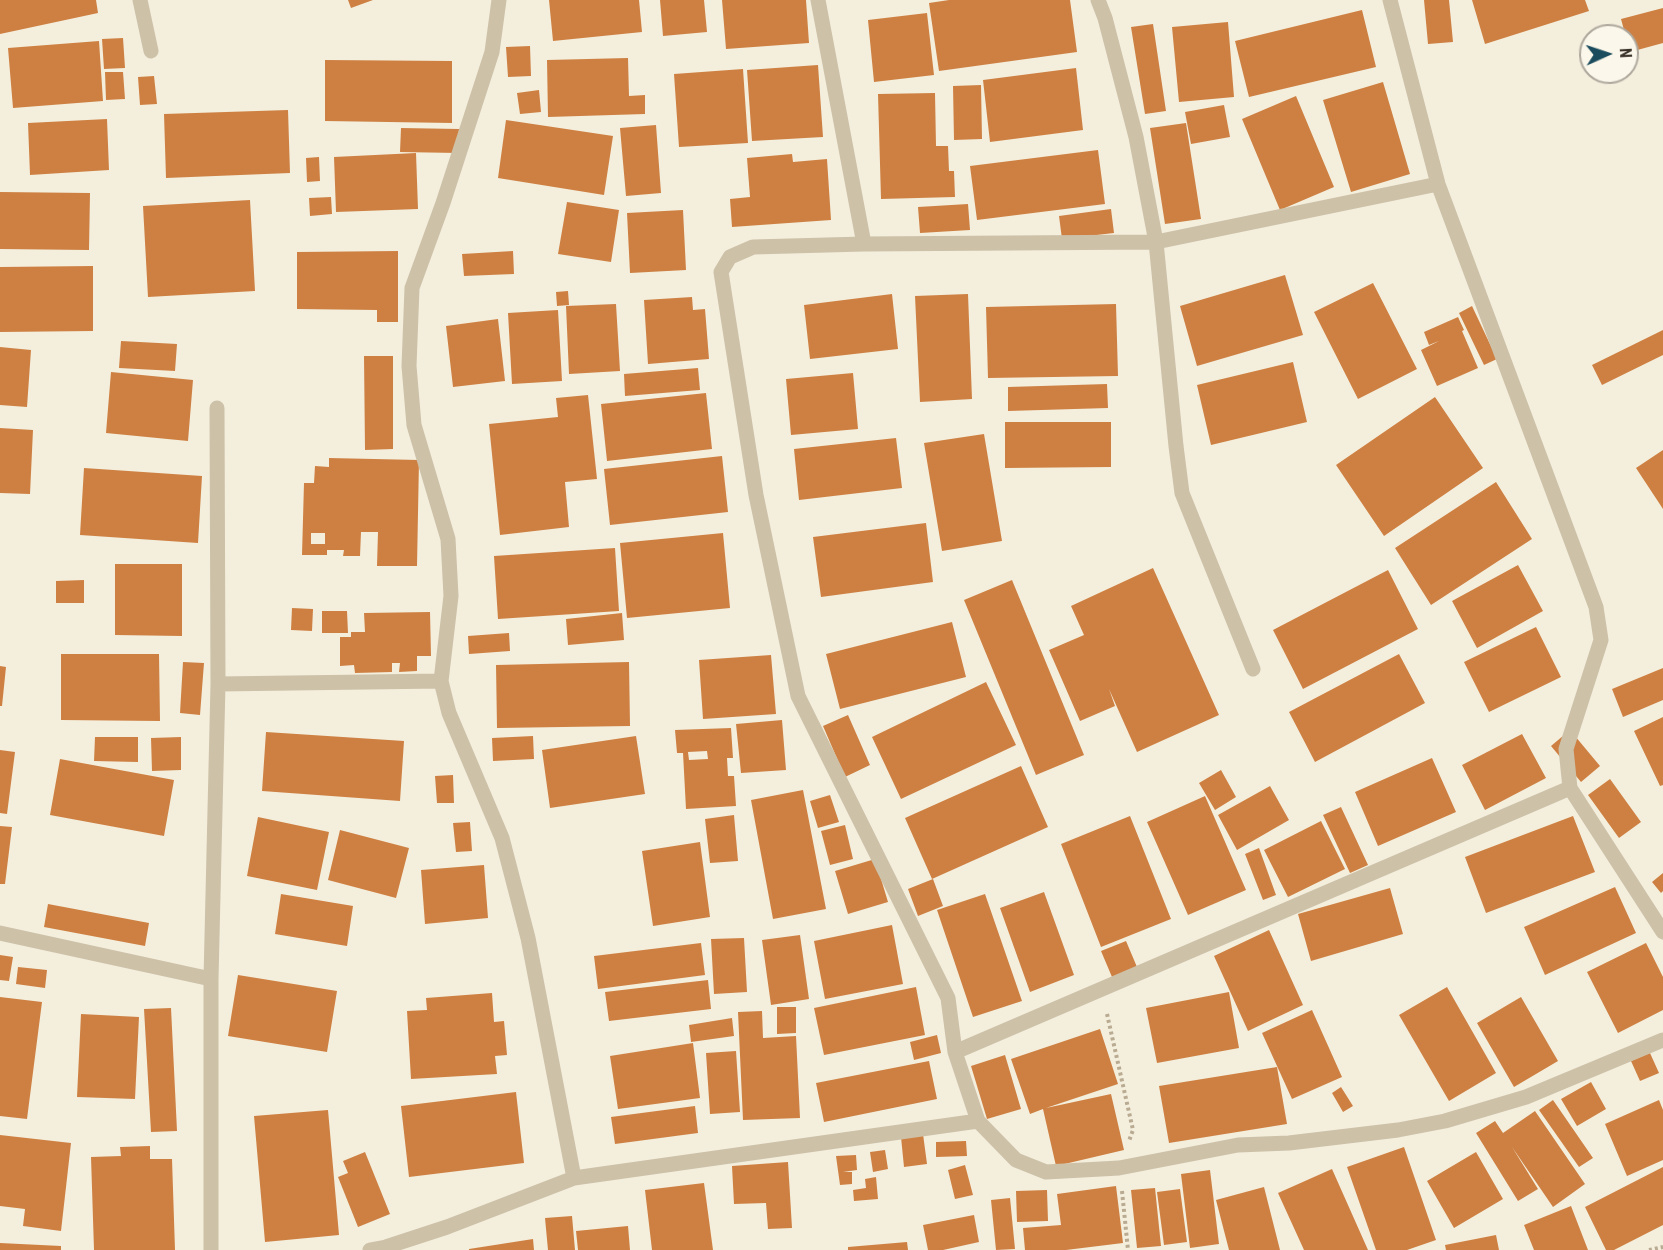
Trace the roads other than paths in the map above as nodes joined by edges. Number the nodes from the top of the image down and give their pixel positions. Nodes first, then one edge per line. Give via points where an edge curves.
1 (140, 0) edge
2 (499, 0) edge
3 (818, 0) edge
4 (1098, 0) edge
5 (1390, 0) edge
6 (151, 51) dead end
7 (1438, 184) junction
8 (1156, 242) junction
9 (864, 244) junction
10 (217, 408) dead end
11 (1253, 669) dead end
12 (441, 681) junction
13 (218, 684) junction
14 (1570, 788) junction
15 (1663, 932) edge
16 (0, 933) edge
17 (211, 979) junction
18 (1663, 1040) edge
19 (955, 1052) junction
20 (978, 1121) junction
21 (574, 1179) junction
22 (211, 1250) edge
23 (370, 1250) edge

1 - 6 street
2 - 12 street via 492,52 412,288 409,366 414,425 448,539 451,596
3 - 9 street
4 - 8 street via 1136,137
5 - 7 street
7 - 8 street
7 - 14 street via 1596,607 1601,640 1566,749
8 - 9 street
8 - 11 street via 1182,493
9 - 19 street via 753,247 730,257 721,272 756,495 798,696 948,998
10 - 13 street
12 - 13 street
12 - 21 street via 449,713 502,838 528,938
13 - 17 street
14 - 15 street
14 - 19 street
16 - 17 street
17 - 22 street
18 - 20 street via 1526,1097 1445,1120 1398,1130 1238,1145 1119,1168 1046,1172 1016,1160
19 - 20 street
20 - 21 street
21 - 23 street via 447,1227

